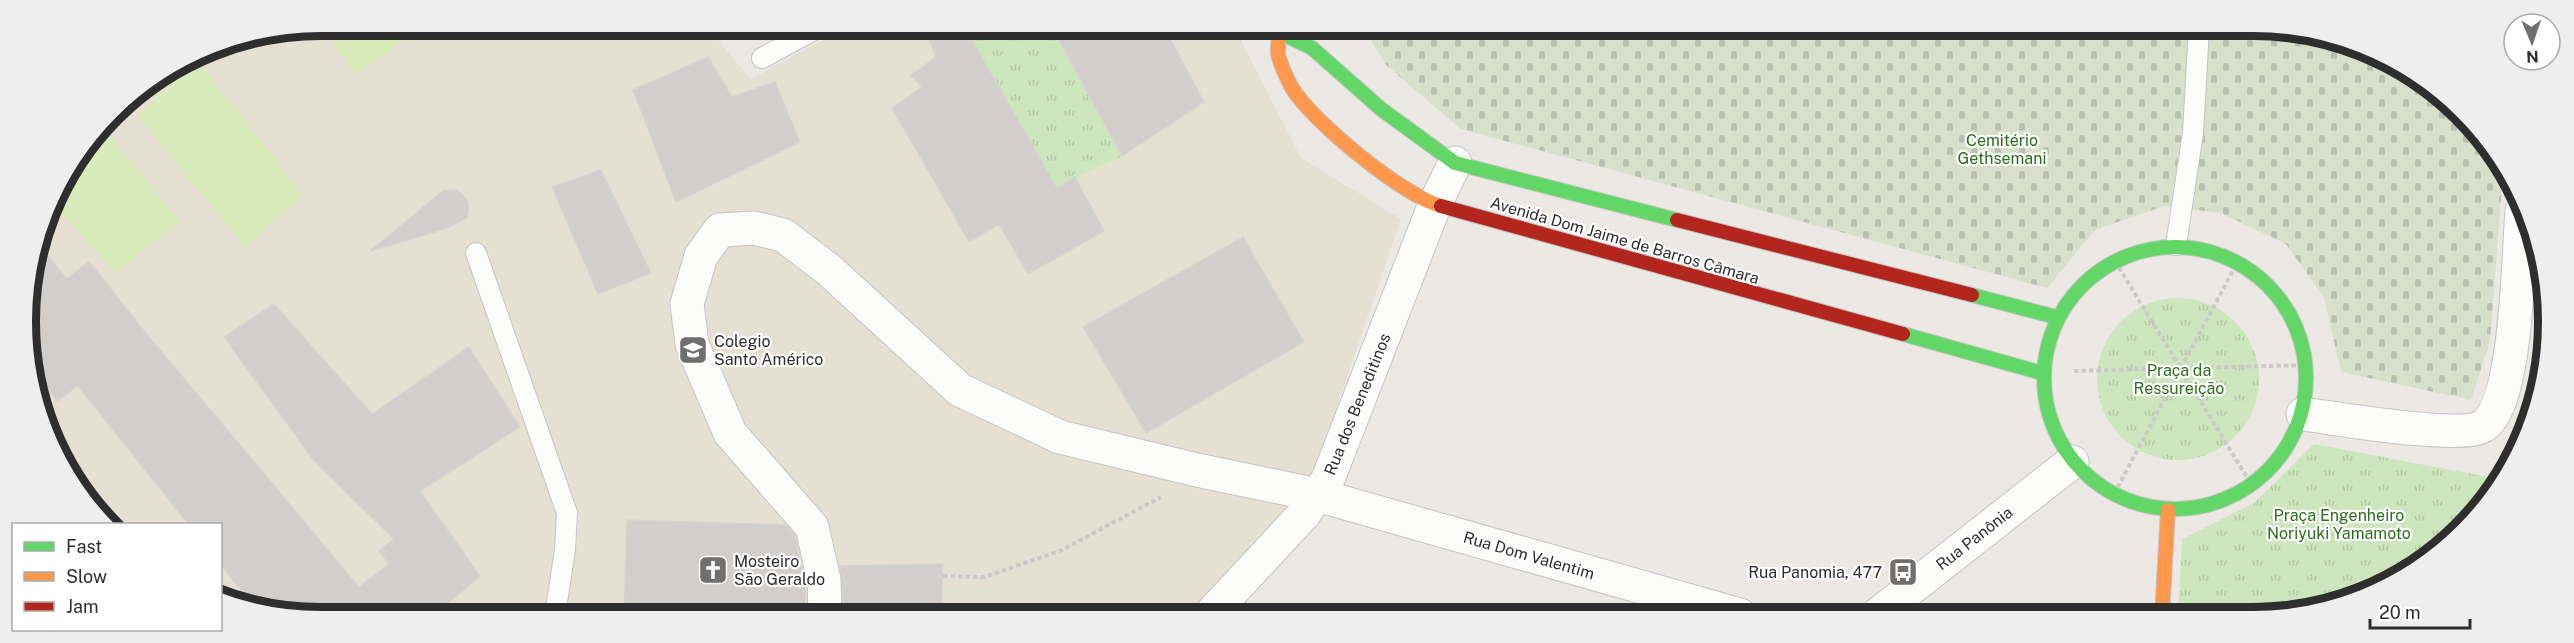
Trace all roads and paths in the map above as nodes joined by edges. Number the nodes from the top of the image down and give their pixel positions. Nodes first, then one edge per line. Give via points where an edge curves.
1 (803, 36) edge
2 (1278, 36) edge
3 (1289, 36) edge
4 (2199, 36) edge
5 (762, 58) dead end
6 (1455, 163) junction
7 (1435, 204) junction
8 (2521, 225) edge
9 (2176, 245) junction
10 (476, 253) dead end
11 (2115, 261) junction
12 (2237, 262) junction
13 (2056, 317) junction
14 (2307, 365) junction
15 (2180, 368) junction
16 (2042, 373) junction
17 (2303, 414) junction
18 (2072, 462) junction
19 (1197, 470) junction
20 (2251, 484) junction
21 (2114, 494) junction
22 (1317, 495) junction
23 (2168, 510) junction
24 (943, 576) dead end
25 (556, 607) edge
26 (825, 607) edge
27 (1217, 607) edge
28 (1712, 607) edge
29 (1887, 607) edge
30 (2162, 607) edge

1 - 5 lane
2 - 7 street, Avenida Dom Jaime de Barros Câmara via 1278,54 1292,88 1320,119 1375,168
3 - 6 street, Avenida Dom Jaime de Barros Câmara via 1312,48 1381,109
4 - 9 lane via 2193,133
6 - 7 street, Rua dos Beneditinos
6 - 13 street, Avenida Dom Jaime de Barros Câmara
7 - 16 street, Avenida Dom Jaime de Barros Câmara
7 - 22 street, Rua dos Beneditinos via 1328,479
8 - 17 street via 2509,375 2493,417 2483,426 2467,431 2442,430
9 - 11 street via 2127,254
9 - 12 street via 2223,254
10 - 25 lane via 567,513
11 - 13 street via 2086,279
11 - 15 path
12 - 14 street via 2265,280 2294,319
12 - 15 path
13 - 16 street
14 - 15 path
14 - 17 street
15 - 16 path
15 - 20 path
15 - 21 path
16 - 18 street via 2048,420
17 - 20 street via 2289,446 2266,474
18 - 21 street
18 - 29 street, Rua Panônia
19 - 22 street, Rua Dom Valentim
19 - 24 path via 1187,482 1062,550 984,577
19 - 26 street, Rua Dom Valentim via 1060,437 960,390 829,270 783,235 754,228 720,230 701,256 687,304 692,344 730,433 812,527 824,580
20 - 23 street via 2203,507
21 - 23 street via 2132,503
22 - 27 street, Rua dos Beneditinos
22 - 28 street, Rua Dom Valentim
23 - 30 street

